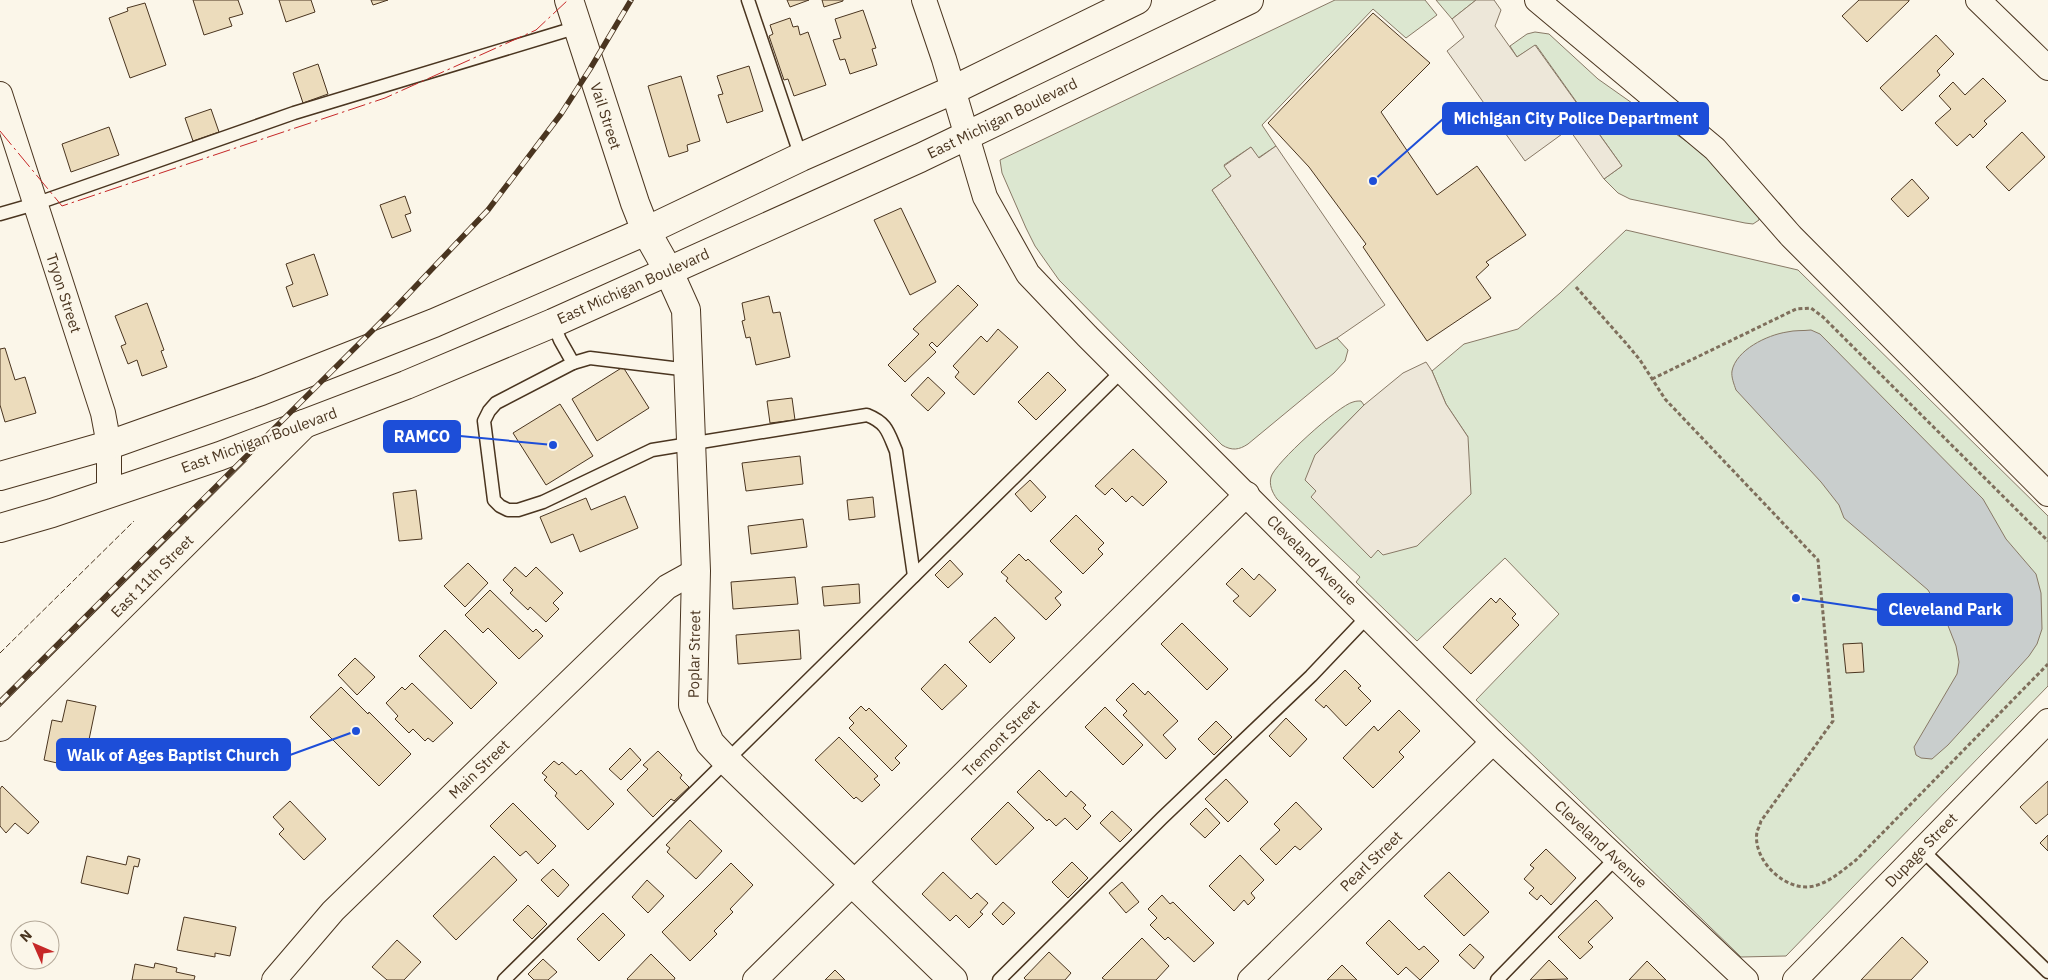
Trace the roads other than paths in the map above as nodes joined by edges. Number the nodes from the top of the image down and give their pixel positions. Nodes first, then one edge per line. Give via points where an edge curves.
1 (569, 0) edge
2 (748, 0) edge
3 (924, 0) edge
4 (1137, 0) edge
5 (1248, 0) edge
6 (1537, 0) edge
7 (1978, 0) edge
8 (578, 27) junction
9 (2048, 68) edge
10 (953, 90) junction
11 (0, 94) edge
12 (967, 136) junction
13 (801, 157) junction
14 (35, 204) junction
15 (0, 214) edge
16 (646, 231) junction
17 (668, 270) junction
18 (553, 323) junction
19 (573, 363) junction
20 (688, 370) junction
21 (1122, 371) junction
22 (304, 424) junction
23 (691, 442) junction
24 (109, 445) junction
25 (0, 476) edge
26 (1247, 494) junction
27 (2048, 494) edge
28 (108, 495) junction
29 (0, 528) edge
30 (696, 570) junction
31 (914, 576) junction
32 (1368, 616) junction
33 (2048, 721) edge
34 (0, 727) edge
35 (1493, 742) junction
36 (727, 761) junction
37 (1922, 850) junction
38 (1616, 858) junction
39 (854, 884) junction
40 (2048, 972) edge
41 (274, 980) edge
42 (504, 980) edge
43 (755, 980) edge
44 (954, 980) edge
45 (999, 980) edge
46 (1250, 980) edge
47 (1497, 980) edge
48 (1745, 980) edge
49 (1795, 980) edge

1 - 8 main road, Vail Street
2 - 13 lane
3 - 10 street, Cleveland Avenue
4 - 10 main road
5 - 12 main road, East Michigan Boulevard
6 - 27 street via 1715,149 1791,236
7 - 9 street
8 - 14 lane via 294,112
8 - 16 main road, Vail Street
10 - 12 street, Cleveland Avenue
10 - 13 main road
11 - 14 street, Tryon Street
12 - 17 main road, East Michigan Boulevard
12 - 21 street, Cleveland Avenue via 985,197 1028,274
13 - 16 main road
14 - 15 lane
14 - 24 street, Tryon Street via 103,413
16 - 17 main road, Poplar Street
16 - 24 main road via 434,323 261,391
17 - 18 main road, East Michigan Boulevard
17 - 20 main road, Poplar Street via 686,310
18 - 19 lane
18 - 22 main road, East Michigan Boulevard
19 - 20 lane via 590,358
19 - 23 lane via 496,404 489,411 484,421 494,500 500,506 518,510 543,502 652,450
20 - 23 main road, Poplar Street
21 - 26 street, Cleveland Avenue
21 - 31 lane
22 - 28 main road, East Michigan Boulevard
22 - 34 main road, East 11th Street
23 - 30 main road, Poplar Street
23 - 31 lane via 867,415 879,420 896,451
24 - 25 main road
24 - 28 street, Tryon Street
26 - 32 street, Cleveland Avenue
26 - 39 street, Tremont Street
28 - 29 main road, East Michigan Boulevard
30 - 36 main road, Poplar Street via 693,705 710,743
30 - 41 street, Main Street via 667,587 347,897
31 - 36 lane
32 - 35 street, Cleveland Avenue
32 - 45 lane via 1311,676
33 - 37 street, Dupage Street
35 - 38 street, Cleveland Avenue
35 - 46 street, Pearl Street
36 - 39 main road, Poplar Street
36 - 42 lane
37 - 40 lane
37 - 49 street, Dupage Street
38 - 47 lane
38 - 48 street, Cleveland Avenue
39 - 43 street, Tremont Street
39 - 44 main road, Poplar Street

